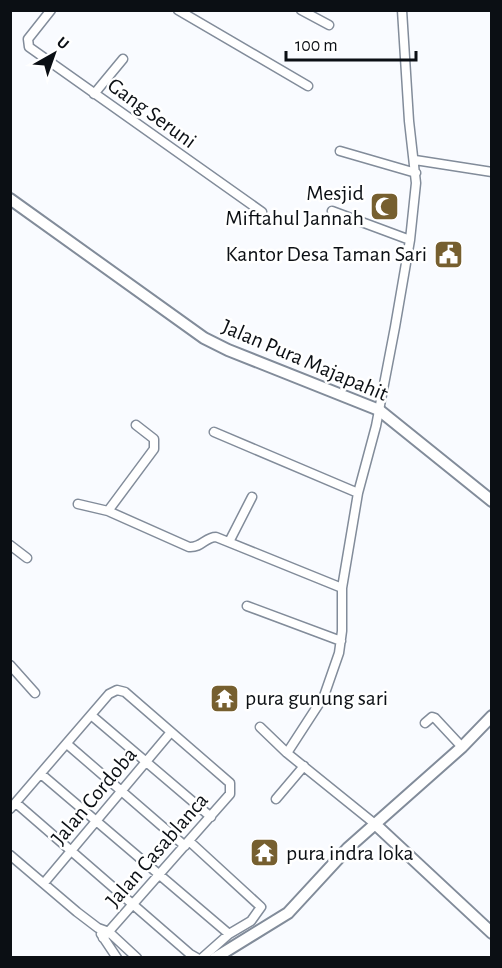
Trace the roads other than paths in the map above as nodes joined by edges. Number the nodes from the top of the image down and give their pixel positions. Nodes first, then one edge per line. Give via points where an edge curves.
1 (51, 10) edge
2 (178, 10) edge
3 (301, 10) edge
4 (402, 10) edge
5 (329, 25) dead end
6 (123, 59) dead end
7 (308, 86) dead end
8 (94, 94) junction
9 (340, 151) dead end
10 (415, 160) junction
11 (492, 172) edge
12 (416, 173) junction
13 (10, 199) edge
14 (332, 210) dead end
15 (262, 212) dead end
16 (410, 240) junction
17 (379, 410) junction
18 (136, 425) dead end
19 (214, 432) dead end
20 (358, 493) junction
21 (252, 497) dead end
22 (492, 501) edge
23 (78, 504) dead end
24 (108, 511) junction
25 (229, 542) junction
26 (10, 545) edge
27 (27, 558) dead end
28 (342, 588) junction
29 (247, 606) dead end
30 (341, 641) junction
31 (10, 665) edge
32 (35, 693) dead end
33 (91, 715) junction
34 (492, 716) edge
35 (425, 723) dead end
36 (260, 727) dead end
37 (171, 732) junction
38 (67, 744) junction
39 (462, 747) junction
40 (287, 753) junction
41 (146, 762) junction
42 (304, 766) junction
43 (41, 774) junction
44 (125, 794) junction
45 (276, 800) dead end
46 (13, 806) edge
47 (210, 817) junction
48 (95, 822) junction
49 (375, 824) junction
50 (187, 843) junction
51 (71, 850) junction
52 (10, 855) edge
53 (158, 875) junction
54 (44, 883) junction
55 (135, 907) junction
56 (492, 933) edge
57 (229, 934) junction
58 (106, 935) junction
59 (117, 957) edge
60 (137, 957) edge
61 (197, 957) edge
62 (202, 957) edge
63 (215, 957) edge

1 - 8 street, Gang Seruni via 29,38 28,46
2 - 7 street
3 - 5 street
4 - 10 street
6 - 8 street
8 - 15 street, Gang Seruni
9 - 12 street
10 - 11 street
10 - 12 street
12 - 16 street
13 - 17 street, Jalan Pura Majapahit via 204,338
14 - 16 street
16 - 17 street
17 - 20 street
17 - 22 street, Jalan Pura Majapahit
18 - 24 street via 154,440 154,449
19 - 20 street
20 - 28 street
21 - 25 street
23 - 24 street
24 - 25 street via 189,547 203,545 213,537
25 - 28 street
26 - 27 street
28 - 30 street
29 - 30 street
30 - 40 street via 324,696
31 - 32 street
33 - 37 street via 117,690 125,692
33 - 38 street
33 - 41 street
34 - 39 street
35 - 39 street via 435,718
36 - 40 street
37 - 41 street, Jalan Cordoba
37 - 47 street, Jalan Casablanca via 230,783 231,793
38 - 43 street
38 - 44 street
39 - 49 street
40 - 42 street
41 - 44 street, Jalan Cordoba
41 - 47 street
42 - 45 street
42 - 49 street
43 - 46 street
43 - 48 street
44 - 48 street, Jalan Cordoba
44 - 50 street
46 - 51 street
47 - 50 street, Jalan Casablanca
48 - 51 street, Jalan Cordoba
48 - 53 street
49 - 56 street
49 - 63 street via 282,918
50 - 53 street, Jalan Casablanca
50 - 57 street via 261,909
51 - 54 street, Jalan Cordoba
51 - 55 street
52 - 54 street
53 - 55 street, Jalan Casablanca
53 - 57 street
54 - 58 street
55 - 58 street, Jalan Casablanca
55 - 61 street
57 - 62 street
58 - 59 street
58 - 60 street

